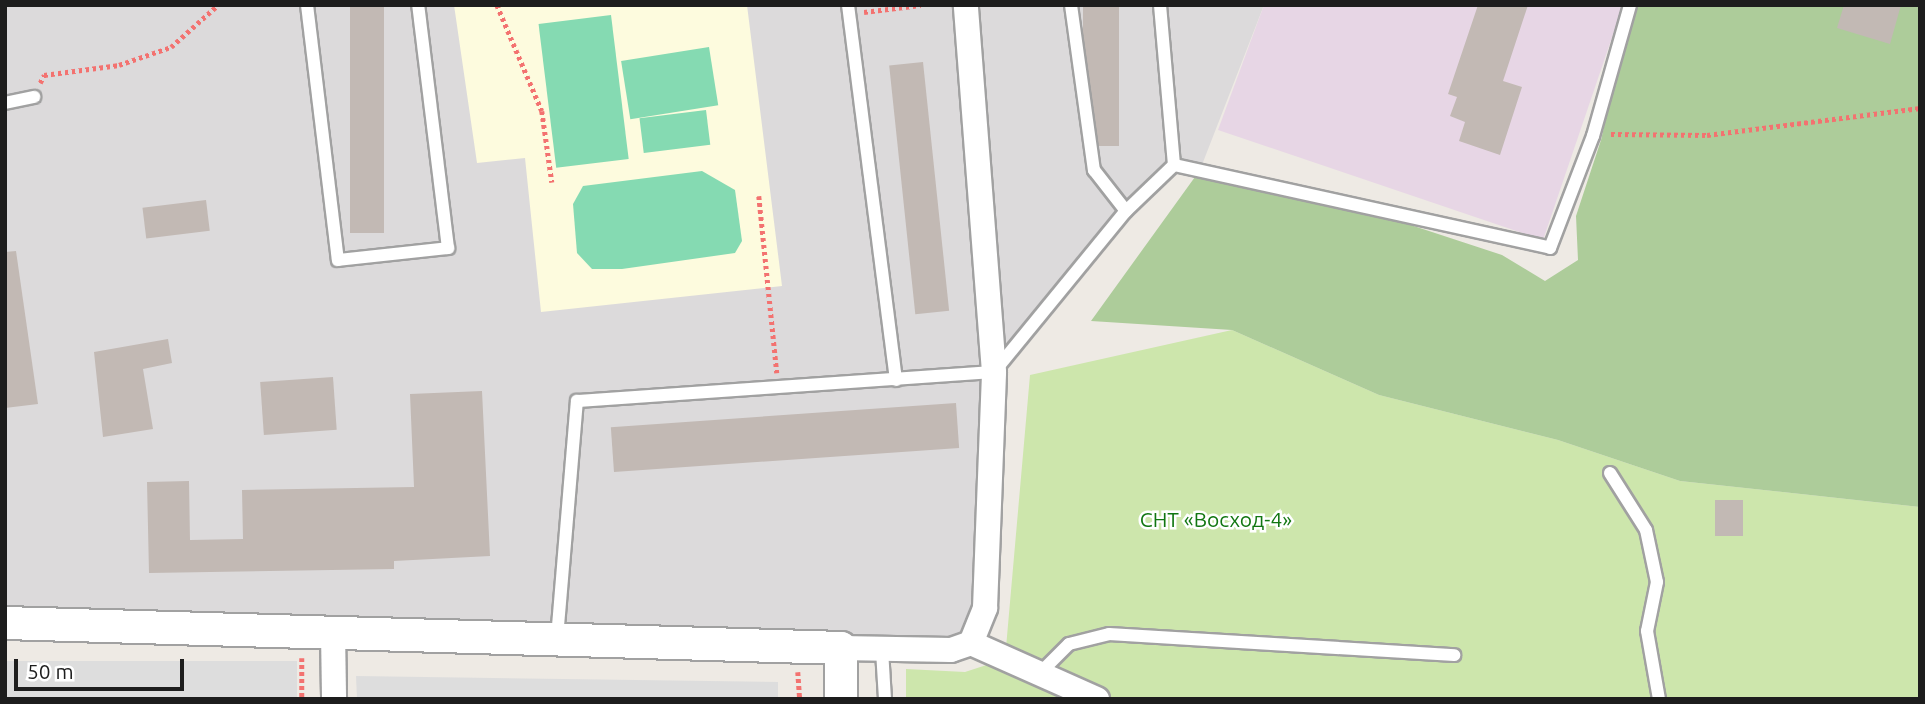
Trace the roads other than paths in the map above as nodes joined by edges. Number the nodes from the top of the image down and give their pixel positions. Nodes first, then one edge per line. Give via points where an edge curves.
1 (307, 5) edge
2 (418, 5) edge
3 (966, 5) edge
4 (1071, 5) edge
5 (1160, 5) edge
6 (1630, 5) edge
7 (849, 10) edge
8 (34, 97) road end
9 (5, 103) edge
10 (1174, 165) junction
11 (1126, 211) junction
12 (994, 372) junction
13 (896, 380) junction
14 (1610, 473) dead end
15 (5, 623) edge
16 (333, 632) junction
17 (557, 638) junction
18 (971, 643) junction
19 (841, 649) junction
20 (883, 650) junction
21 (1454, 655) dead end
22 (1040, 673) junction
23 (334, 699) edge
24 (841, 699) edge
25 (886, 699) edge
26 (1097, 699) edge
27 (1659, 699) edge

1 - 2 lane via 338,260 448,248
3 - 12 street
4 - 11 lane via 1094,170
5 - 10 lane
6 - 10 lane via 1593,136 1550,248
7 - 13 lane
8 - 9 lane
10 - 11 lane
11 - 12 lane
12 - 13 lane
12 - 18 street via 985,608
13 - 17 lane via 577,401
14 - 27 lane via 1646,530 1657,582 1647,631
15 - 16 street
16 - 17 street
16 - 23 street
17 - 19 street
18 - 20 street via 951,650
18 - 22 street
19 - 20 street
19 - 24 street
20 - 25 lane
21 - 22 lane via 1109,634 1069,644
22 - 26 street

